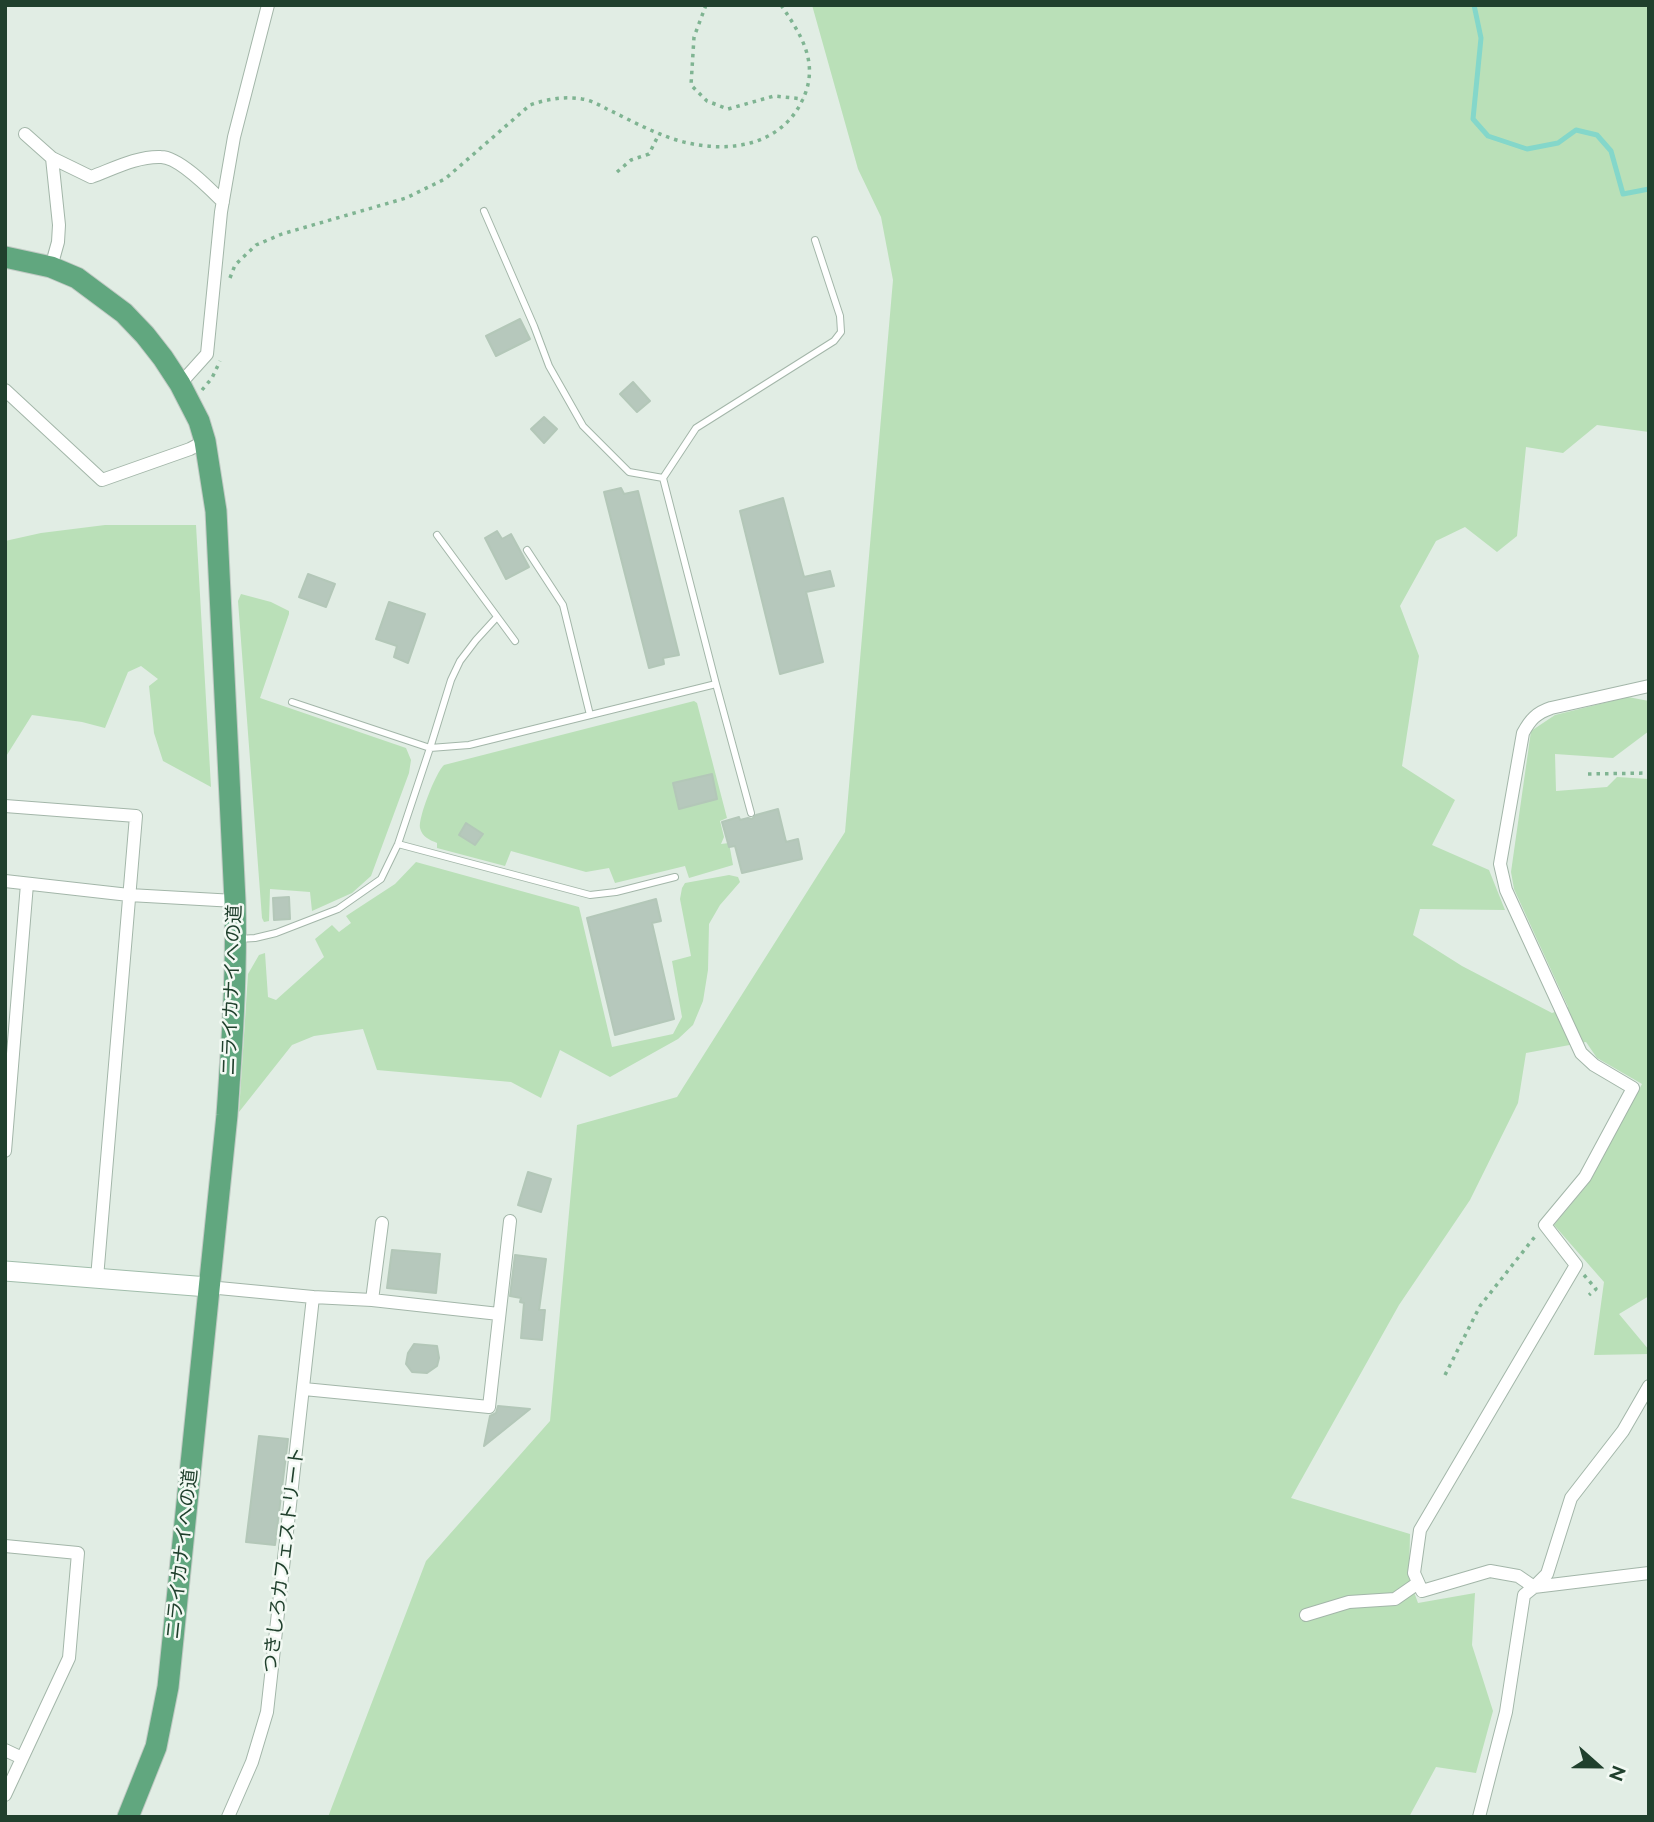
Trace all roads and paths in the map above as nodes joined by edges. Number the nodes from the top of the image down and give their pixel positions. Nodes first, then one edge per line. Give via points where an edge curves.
1 (268, 5) edge
2 (706, 5) edge
3 (781, 5) edge
4 (803, 99) junction
5 (25, 134) dead end
6 (659, 134) junction
7 (52, 158) junction
8 (617, 172) dead end
9 (223, 202) junction
10 (484, 211) dead end
11 (815, 240) dead end
12 (5, 257) edge
13 (51, 267) junction
14 (227, 286) dead end
15 (221, 351) dead end
16 (5, 390) edge
17 (188, 390) junction
18 (205, 440) junction
19 (663, 478) junction
20 (437, 535) dead end
21 (527, 550) dead end
22 (498, 617) junction
23 (515, 641) dead end
24 (716, 684) junction
25 (1649, 686) edge
26 (292, 702) dead end
27 (590, 715) junction
28 (430, 748) junction
29 (1649, 773) edge
30 (1588, 774) dead end
31 (5, 806) edge
32 (751, 813) dead end
33 (398, 844) junction
34 (675, 877) dead end
35 (5, 881) edge
36 (27, 884) junction
37 (129, 895) junction
38 (235, 901) junction
39 (236, 939) junction
40 (5, 1151) edge
41 (510, 1221) dead end
42 (382, 1223) dead end
43 (1545, 1225) junction
44 (1576, 1265) junction
45 (5, 1271) edge
46 (97, 1278) junction
47 (208, 1287) junction
48 (1589, 1295) dead end
49 (313, 1297) junction
50 (372, 1300) junction
51 (499, 1314) junction
52 (1445, 1375) dead end
53 (1649, 1386) edge
54 (304, 1389) junction
55 (5, 1546) edge
56 (1649, 1573) edge
57 (1419, 1583) junction
58 (1534, 1587) junction
59 (1306, 1615) dead end
60 (5, 1750) edge
61 (22, 1758) junction
62 (5, 1795) edge
63 (128, 1817) edge
64 (228, 1817) edge
65 (1479, 1817) edge

1 - 9 street via 234,137
2 - 4 path via 694,37 691,85 707,101 728,109 774,96
3 - 4 path via 806,50 810,68
4 - 6 path via 781,129 750,143 716,147
5 - 7 street
6 - 8 path via 649,154 631,160
6 - 14 path via 586,99 544,100 530,105 445,179 384,206 256,245 235,265
7 - 9 street via 91,177 135,160 163,156 192,172
7 - 13 street via 59,225
9 - 17 street via 207,354
10 - 19 lane via 549,366 583,426 629,472
11 - 19 lane via 841,332 834,341 696,428
12 - 13 main road, ニライカナイへの道
13 - 17 main road, ニライカナイへの道 via 77,278 124,313
15 - 17 path via 212,378
16 - 18 street via 102,480 190,450
17 - 18 main road, ニライカナイへの道
18 - 38 main road, ニライカナイへの道 via 216,511
19 - 24 lane
20 - 22 lane
21 - 27 lane via 562,605
22 - 23 lane
22 - 28 lane via 475,640 451,680
24 - 27 lane
24 - 32 lane
25 - 43 street via 1541,711 1523,733 1500,864 1506,890 1581,1053 1633,1088 1585,1177
26 - 28 lane
27 - 28 lane via 469,745
28 - 33 lane
29 - 30 path
31 - 37 street via 136,816
33 - 34 lane via 590,895
33 - 39 lane via 380,879 338,909 276,933
35 - 36 street
36 - 37 street
36 - 40 street
37 - 38 street
37 - 46 street
38 - 39 main road, ニライカナイへの道
39 - 47 main road, ニライカナイへの道 via 227,1115
41 - 51 street
42 - 50 street
43 - 44 street
43 - 52 path via 1480,1306
44 - 48 path via 1596,1289
44 - 57 street via 1420,1530 1414,1573
45 - 46 street
46 - 47 street
47 - 49 street
47 - 63 main road, ニライカナイへの道 via 168,1687 156,1747
49 - 50 street
49 - 54 street, つきしろカフェストリート
50 - 51 street
51 - 54 street via 489,1407
53 - 58 street via 1623,1431 1572,1498 1547,1574
54 - 64 street, つきしろカフェストリート via 267,1712
55 - 61 street via 78,1552 69,1658
56 - 58 street
57 - 58 street via 1422,1591 1490,1571 1518,1576
57 - 59 street via 1395,1599 1349,1602
58 - 65 street via 1524,1595 1506,1712
60 - 61 street
61 - 62 street

